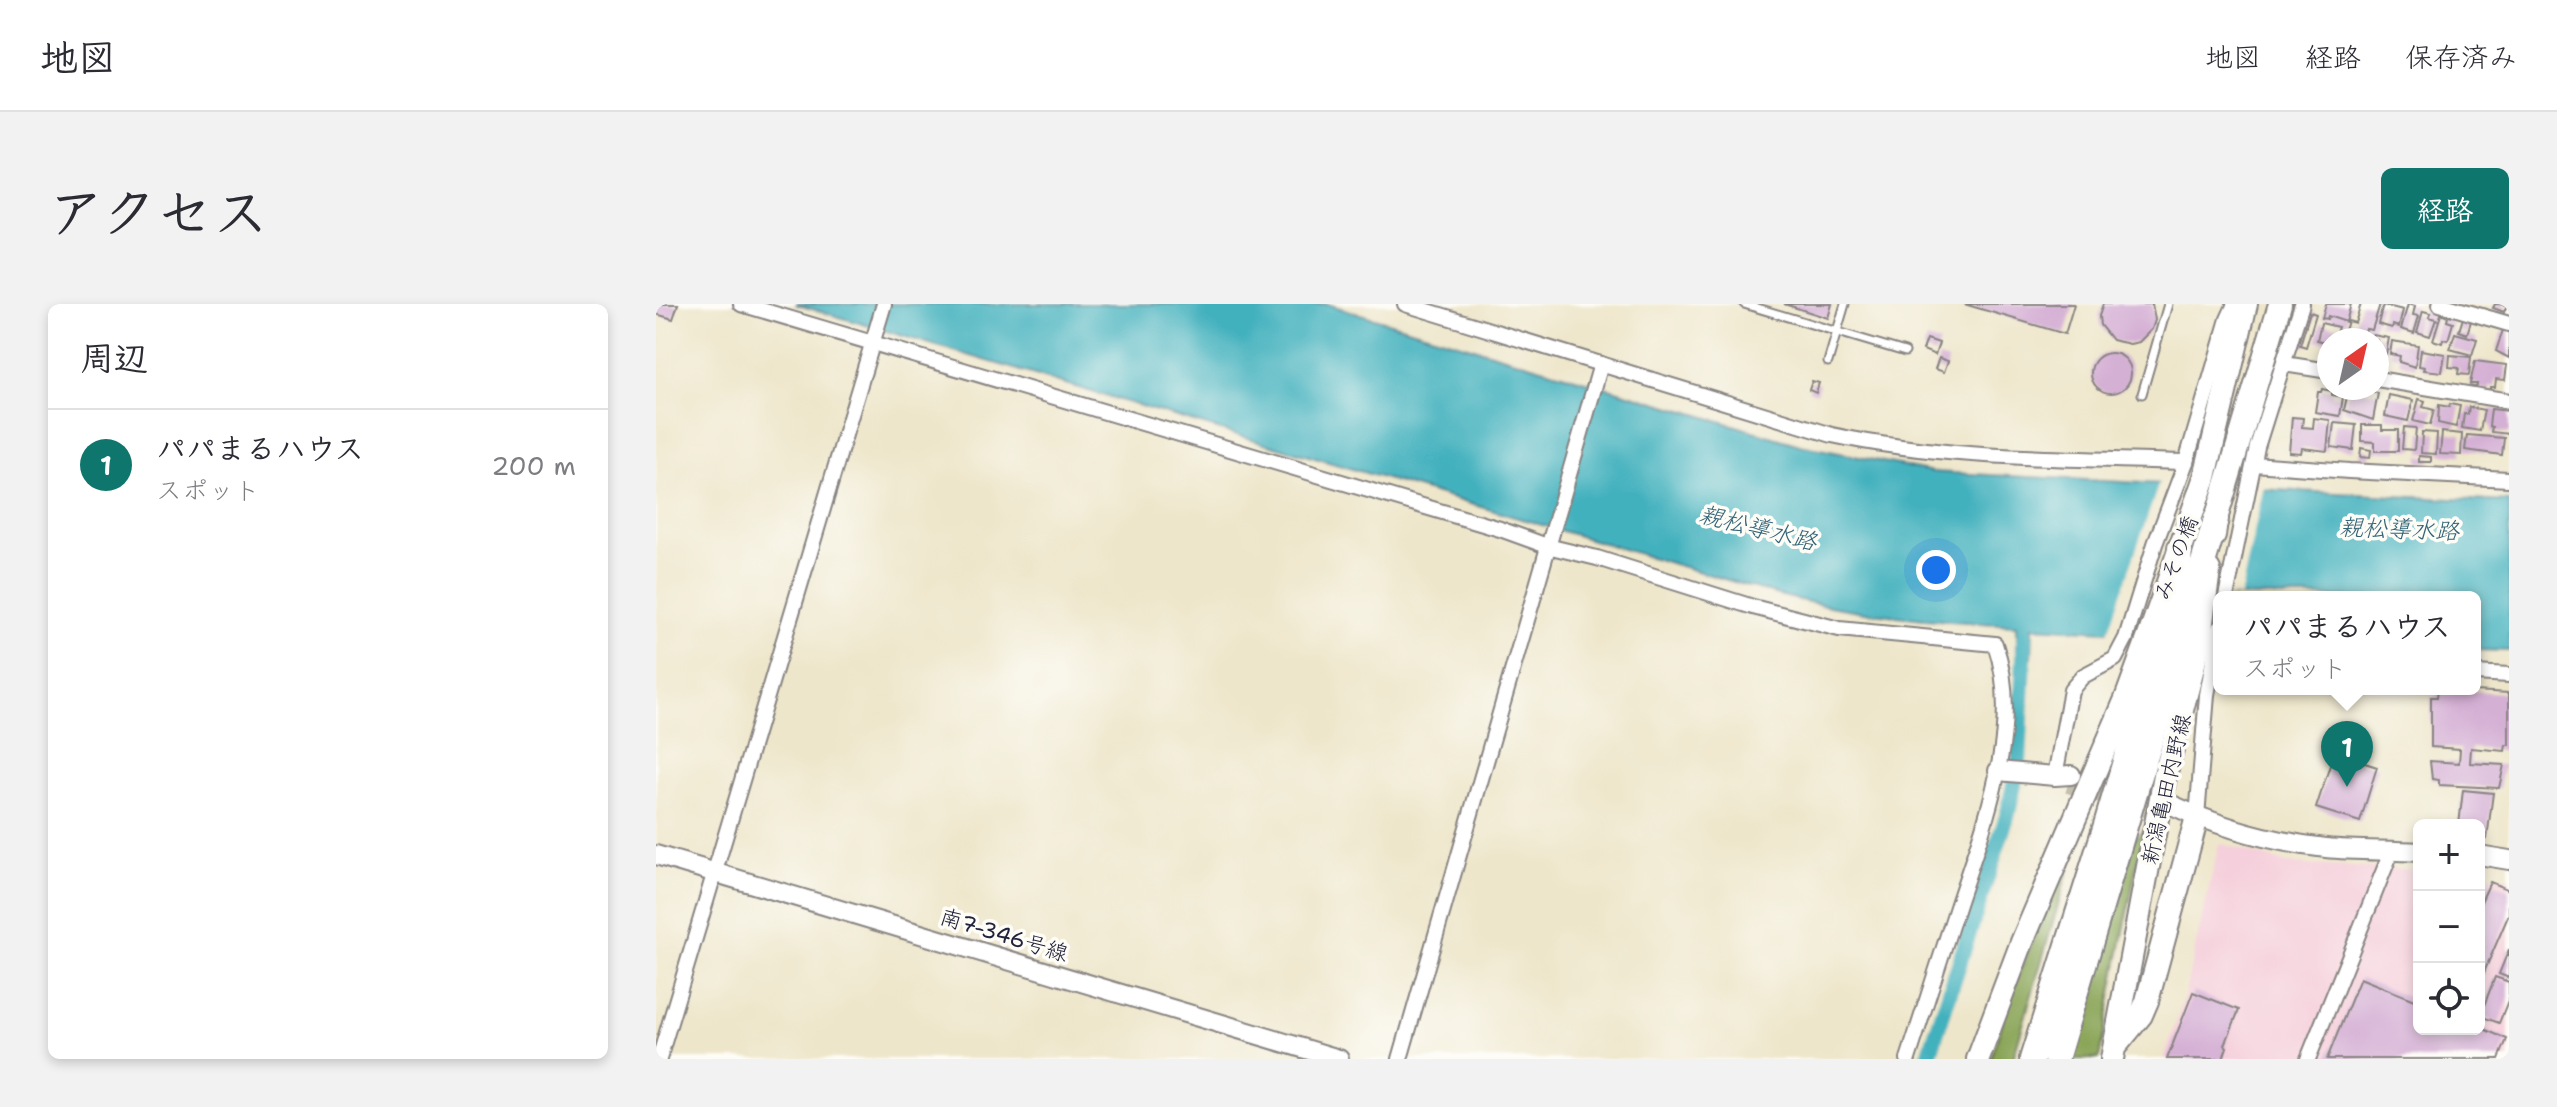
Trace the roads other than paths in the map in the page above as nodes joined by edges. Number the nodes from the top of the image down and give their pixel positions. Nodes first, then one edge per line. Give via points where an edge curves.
1 (741, 304) edge
2 (884, 304) edge
3 (1405, 304) edge
4 (1744, 304) edge
5 (1845, 304) edge
6 (2168, 304) edge
7 (2235, 304) edge
8 (2246, 304) edge
9 (2280, 304) edge
10 (2302, 304) edge
11 (2440, 304) edge
12 (2509, 324) edge
13 (1837, 332) junction
14 (874, 339) junction
15 (1905, 352) dead end
16 (1828, 362) dead end
17 (2284, 364) junction
18 (2317, 369) edge
19 (1599, 370) junction
20 (2389, 381) edge
21 (2142, 394) dead end
22 (2509, 401) edge
23 (2254, 464) junction
24 (2183, 469) junction
25 (2509, 479) edge
26 (2216, 519) joint
27 (1548, 542) junction
28 (2180, 548) joint
29 (2227, 591) edge
30 (2213, 631) edge
31 (2183, 646) edge
32 (2481, 673) edge
33 (2509, 675) edge
34 (2001, 772) junction
35 (2065, 778) joint
36 (2171, 810) tunnel mouth
37 (2197, 817) junction
38 (2392, 850) junction
39 (2413, 852) edge
40 (656, 855) edge
41 (2485, 856) edge
42 (2509, 860) edge
43 (714, 873) junction
44 (2114, 1053) edge
45 (659, 1059) edge
46 (1339, 1059) edge
47 (1400, 1059) edge
48 (1908, 1059) edge
49 (1978, 1059) edge
50 (2032, 1059) edge
51 (2056, 1059) edge
52 (2308, 1059) edge

1 - 14 street
2 - 14 street
3 - 19 street
4 - 13 lane
5 - 13 lane
6 - 21 lane
7 - 24 street
8 - 28 main road, みその橋 via 2205,477
9 - 26 main road, みその橋
10 - 17 street
11 - 12 street
13 - 15 lane
13 - 16 lane
14 - 27 street
14 - 43 street
17 - 18 street
17 - 23 street
19 - 24 street via 1888,447
19 - 27 street
20 - 22 street
23 - 25 street
23 - 29 street
24 - 31 street via 2155,544
26 - 31 highway
27 - 34 street via 1839,629 1995,644 2006,689
27 - 47 street
28 - 31 highway via 2177,587
30 - 31 street
31 - 35 street via 2115,659 2083,676 2071,690
31 - 37 street via 2207,695
31 - 44 main road, 新潟亀田内野線
31 - 49 main road via 2116,722
31 - 50 highway
31 - 51 highway
32 - 33 street
34 - 35 street
34 - 48 street
36 - 37 street
37 - 38 street via 2282,842
37 - 44 main road via 2147,1001
38 - 39 street
38 - 52 street
40 - 43 street, 南7-346号線
41 - 42 street
43 - 45 street
43 - 46 street, 南7-346号線

